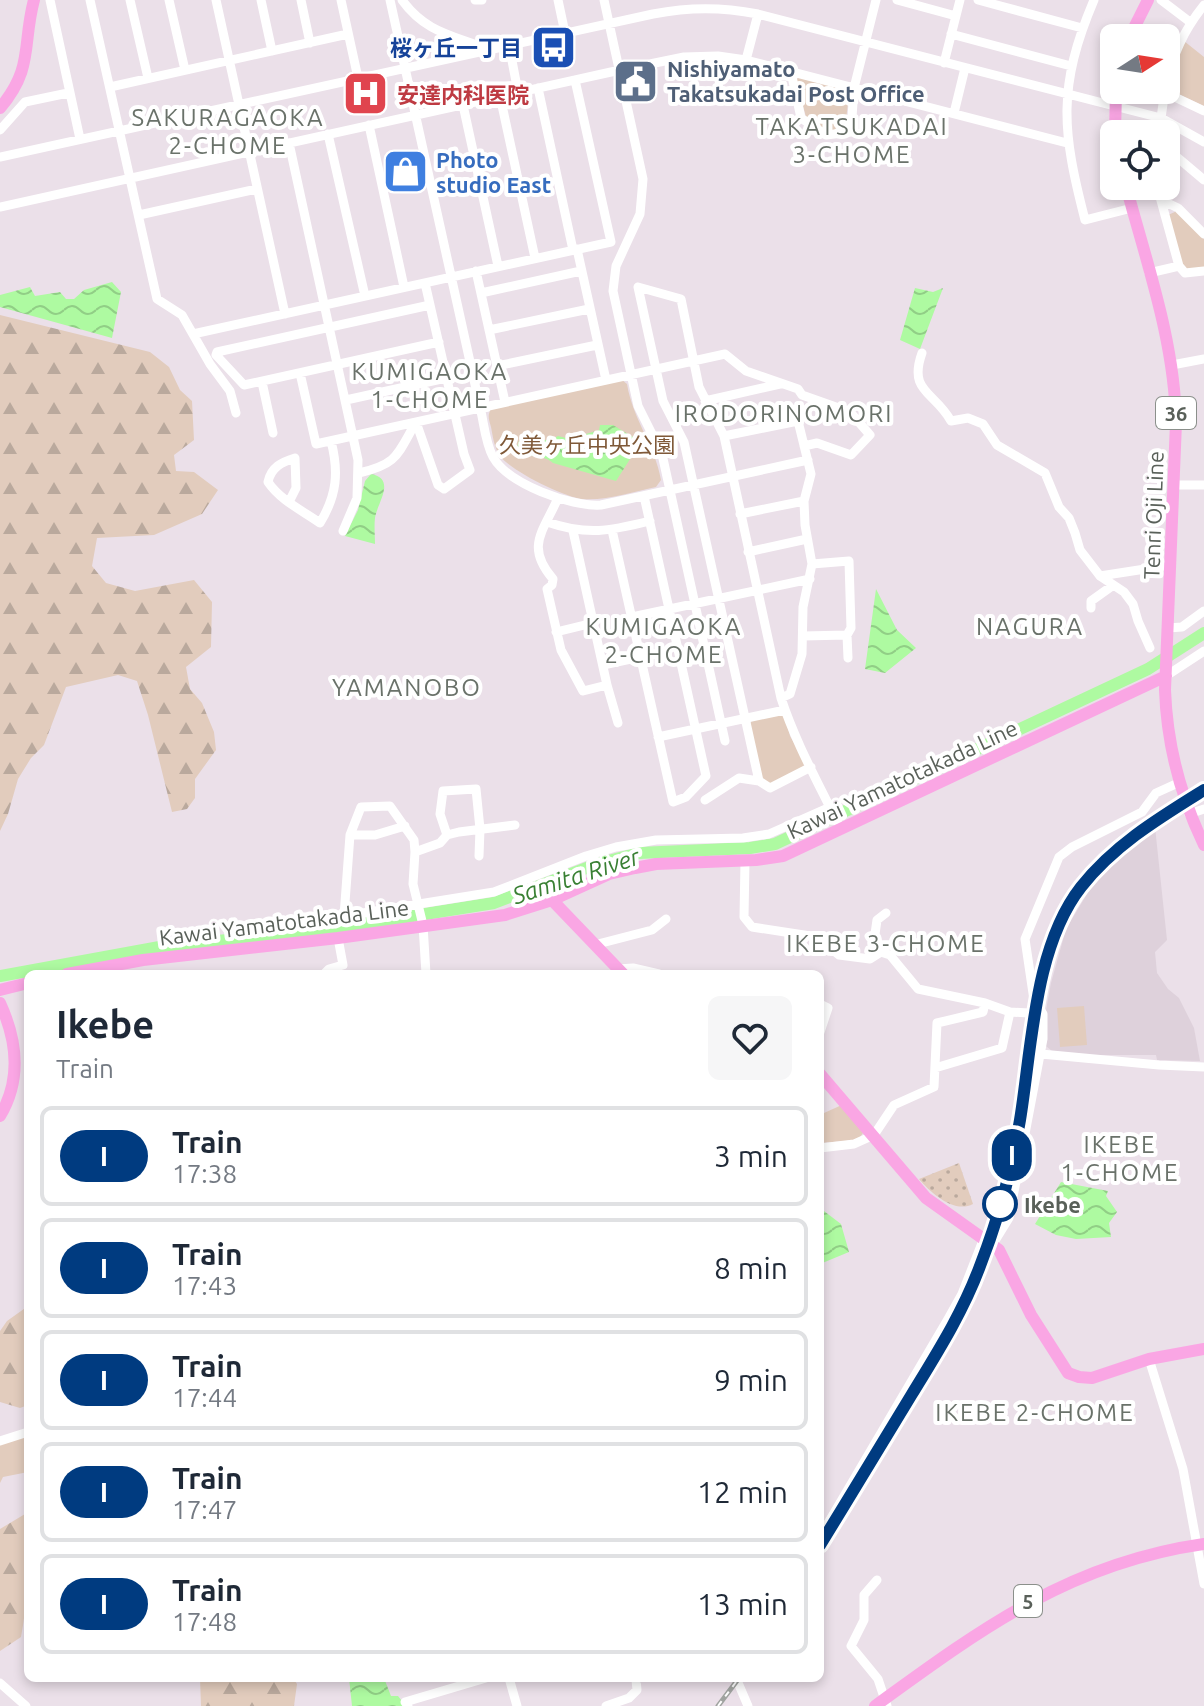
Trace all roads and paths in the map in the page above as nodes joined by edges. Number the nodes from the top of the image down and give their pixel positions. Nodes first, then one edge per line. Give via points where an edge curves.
1 (34, 0) edge
2 (50, 0) edge
3 (90, 0) edge
4 (130, 0) edge
5 (169, 0) edge
6 (216, 0) edge
7 (261, 0) edge
8 (301, 0) edge
9 (341, 0) edge
10 (390, 0) edge
11 (402, 0) edge
12 (558, 0) edge
13 (604, 0) edge
14 (876, 0) edge
15 (897, 0) edge
16 (960, 0) edge
17 (978, 0) edge
18 (1094, 0) edge
19 (1148, 0) edge
20 (1161, 0) edge
21 (919, 3) edge
22 (718, 4) edge
23 (1204, 5) edge
24 (758, 14) junction
25 (956, 16) junction
26 (1190, 22) junction
27 (609, 23) junction
28 (1136, 24) edge
29 (1082, 28) junction
30 (565, 33) junction
31 (348, 34) junction
32 (951, 34) junction
33 (866, 42) junction
34 (1180, 42) edge
35 (310, 43) junction
36 (509, 45) junction
37 (488, 50) junction
38 (272, 51) junction
39 (746, 60) junction
40 (229, 61) junction
41 (944, 63) junction
42 (1071, 66) junction
43 (405, 67) junction
44 (965, 68) junction
45 (185, 70) junction
46 (619, 70) junction
47 (791, 72) junction
48 (148, 78) junction
49 (358, 78) junction
50 (575, 80) junction
51 (110, 87) junction
52 (538, 88) junction
53 (854, 88) junction
54 (518, 92) junction
55 (68, 93) junction
56 (1067, 94) junction
57 (500, 96) junction
58 (1180, 97) edge
59 (239, 104) junction
60 (1163, 104) edge
61 (463, 105) junction
62 (1114, 106) junction
63 (0, 108) edge
64 (1204, 111) edge
65 (954, 113) junction
66 (416, 115) junction
67 (1161, 118) junction
68 (1114, 120) edge
69 (369, 125) junction
70 (0, 130) edge
71 (119, 130) junction
72 (328, 134) junction
73 (80, 139) junction
74 (1204, 142) edge
75 (289, 143) junction
76 (1067, 143) junction
77 (249, 151) junction
78 (0, 157) edge
79 (1180, 160) edge
80 (130, 178) junction
81 (1204, 180) edge
82 (257, 189) junction
83 (1130, 200) edge
84 (1161, 200) joint
85 (0, 207) edge
86 (1132, 208) junction
87 (139, 215) junction
88 (1204, 234) edge
89 (575, 249) junction
90 (535, 258) junction
91 (498, 266) junction
92 (1179, 266) junction
93 (476, 271) junction
94 (581, 271) junction
95 (1204, 271) edge
96 (1149, 273) junction
97 (451, 277) junction
98 (425, 283) junction
99 (404, 287) junction
100 (481, 293) junction
101 (365, 296) junction
102 (324, 305) junction
103 (430, 305) junction
104 (589, 309) junction
105 (285, 314) junction
106 (329, 327) junction
107 (489, 330) junction
108 (193, 334) junction
109 (439, 342) junction
110 (597, 345) junction
111 (922, 353) dead end
112 (1204, 359) edge
113 (693, 360) junction
114 (338, 365) junction
115 (1172, 365) junction
116 (497, 366) junction
117 (656, 369) junction
118 (300, 373) junction
119 (631, 374) junction
120 (446, 378) junction
121 (606, 380) junction
122 (262, 382) junction
123 (781, 384) junction
124 (346, 400) junction
125 (705, 401) junction
126 (505, 402) junction
127 (480, 407) junction
128 (269, 411) junction
129 (236, 413) dead end
130 (454, 413) junction
131 (260, 422) dead end
132 (416, 422) junction
133 (273, 433) dead end
134 (353, 435) junction
135 (724, 436) junction
136 (331, 441) junction
137 (804, 446) junction
138 (808, 460) junction
139 (359, 473) junction
140 (732, 476) junction
141 (694, 485) junction
142 (1174, 485) junction
143 (1204, 485) edge
144 (670, 491) junction
145 (644, 496) junction
146 (558, 498) junction
147 (804, 501) junction
148 (289, 502) junction
149 (740, 514) junction
150 (650, 521) junction
151 (547, 522) junction
152 (612, 530) junction
153 (343, 531) dead end
154 (573, 531) junction
155 (807, 539) junction
156 (748, 552) junction
157 (812, 564) junction
158 (1171, 565) junction
159 (1100, 576) junction
160 (810, 579) junction
161 (1112, 586) junction
162 (757, 590) junction
163 (719, 598) junction
164 (694, 604) junction
165 (1091, 608) dead end
166 (669, 609) junction
167 (1204, 611) edge
168 (632, 617) junction
169 (593, 623) junction
170 (1168, 628) junction
171 (556, 632) junction
172 (847, 635) junction
173 (803, 636) junction
174 (1150, 648) dead end
175 (1204, 651) edge
176 (640, 657) junction
177 (848, 658) dead end
178 (603, 665) junction
179 (1166, 673) junction
180 (607, 685) junction
181 (781, 698) junction
182 (785, 710) junction
183 (745, 718) junction
184 (618, 723) dead end
185 (721, 724) junction
186 (696, 729) junction
187 (658, 737) junction
188 (725, 741) dead end
189 (811, 767) junction
190 (759, 781) junction
191 (1178, 783) junction
192 (705, 800) dead end
193 (830, 807) junction
194 (1204, 809) edge
195 (1189, 814) junction
196 (515, 825) dead end
197 (405, 826) junction
198 (480, 829) junction
199 (841, 830) junction
200 (350, 835) junction
201 (447, 835) junction
202 (1204, 845) edge
203 (415, 852) junction
204 (479, 856) dead end
205 (745, 861) junction
206 (552, 900) junction
207 (418, 902) junction
208 (886, 913) dead end
209 (666, 919) dead end
210 (423, 925) junction
211 (338, 938) junction
212 (594, 945) junction
213 (881, 952) junction
214 (89, 970) edge
215 (328, 970) edge
216 (426, 970) edge
217 (620, 970) edge
218 (24, 984) edge
219 (0, 990) edge
220 (0, 1003) edge
221 (985, 1003) junction
222 (1037, 1008) junction
223 (1010, 1012) junction
224 (1041, 1054) junction
225 (1204, 1067) edge
226 (935, 1068) junction
227 (824, 1079) edge
228 (0, 1116) edge
229 (874, 1135) junction
230 (824, 1148) edge
231 (988, 1241) junction
232 (1204, 1349) edge
233 (1149, 1359) junction
234 (24, 1433) edge
235 (0, 1441) edge
236 (824, 1530) edge
237 (1201, 1544) edge
238 (877, 1580) dead end
239 (1204, 1584) edge
240 (472, 1682) edge
241 (510, 1682) edge
242 (636, 1682) edge
243 (738, 1682) edge
244 (0, 1683) edge
245 (630, 1702) edge
246 (882, 1704) edge
247 (26, 1706) edge
248 (408, 1706) edge
249 (517, 1706) edge
250 (606, 1706) edge
251 (748, 1706) edge

1 - 63 main road via 20,80
2 - 55 street
3 - 51 street
4 - 48 street
5 - 45 street
6 - 40 street
7 - 38 street
8 - 35 street
9 - 31 street
10 - 43 street
11 - 37 street via 433,29
12 - 30 street
13 - 27 street
14 - 33 street
15 - 21 street
16 - 25 street
17 - 29 street
18 - 29 street
19 - 28 main road
20 - 26 street
21 - 25 street
22 - 24 street
22 - 27 street
23 - 26 street
24 - 33 street
24 - 39 street
25 - 32 street
26 - 34 street
27 - 30 street
27 - 46 street
29 - 42 street
30 - 36 street
31 - 35 street
31 - 49 street
32 - 41 street
32 - 42 street
33 - 41 street
33 - 53 street
35 - 38 street
36 - 37 street
36 - 54 street
37 - 43 street
38 - 40 street
39 - 46 street via 702,55
39 - 47 street
40 - 45 street
40 - 59 street
41 - 44 street
42 - 56 street
43 - 49 street
43 - 66 street
44 - 56 street
44 - 65 street
45 - 48 street
46 - 50 street
46 - 119 street via 643,179 640,214 613,277
47 - 53 street
47 - 53 street via 801,118 826,135 851,132
48 - 51 street
49 - 59 street
50 - 52 street
50 - 89 street via 611,242
51 - 71 street
52 - 54 street
52 - 89 street
53 - 65 street
54 - 57 street
55 - 70 street via 25,102
55 - 73 street
56 - 62 street
56 - 76 street
57 - 61 street
57 - 90 street
58 - 64 street
59 - 71 street
59 - 77 street
60 - 67 street
61 - 66 street
61 - 91 street
62 - 67 street
62 - 68 main road
65 - 76 street
66 - 69 street
66 - 97 street
67 - 74 street
69 - 72 street
69 - 99 street
71 - 73 street
71 - 80 street
72 - 75 street
72 - 101 street
73 - 78 street
75 - 77 street
75 - 102 street
76 - 86 street via 1085,220
77 - 80 street
77 - 82 street
79 - 81 street
80 - 85 street
80 - 87 street
82 - 87 street
82 - 105 street
83 - 86 main road, Tenri Oji Line / 36
84 - 88 street via 1178,208
84 - 92 street
86 - 96 main road, Tenri Oji Line / 36
87 - 108 street via 157,299 182,315
89 - 90 street
89 - 94 street
90 - 91 street
91 - 93 street
92 - 95 street via 1185,273
92 - 96 street
93 - 97 street
93 - 100 street
94 - 100 street
94 - 104 street
96 - 115 main road, Tenri Oji Line / 36
97 - 98 street
97 - 127 street
98 - 99 street
98 - 103 street
99 - 101 street
100 - 107 street
101 - 102 street
102 - 105 street
102 - 106 street
103 - 106 street
103 - 109 street
104 - 107 street
104 - 110 street
105 - 108 street
106 - 114 street
106 - 122 street via 217,352 244,385
107 - 116 street
108 - 129 street via 230,391
109 - 114 street
109 - 120 street
110 - 116 street
110 - 121 street
111 - 159 street via 920,386 951,421 968,418 983,424 997,445 1045,473 1080,550
112 - 115 street
113 - 117 street
113 - 117 street via 681,299 638,287
113 - 123 street via 725,354 746,371
113 - 125 street
114 - 118 street
114 - 124 street
115 - 142 main road, Tenri Oji Line / 36
116 - 126 street
117 - 119 street
117 - 141 street
118 - 122 street
118 - 136 street via 316,444
119 - 121 street
119 - 144 street via 638,406 662,454
120 - 124 street
120 - 130 street
121 - 126 street
122 - 128 street
123 - 125 street
123 - 137 street via 850,412 870,435 851,455 817,443
124 - 134 street
125 - 135 street
126 - 127 street
127 - 130 street
127 - 146 street via 497,463
128 - 131 street
128 - 133 street
130 - 132 street
130 - 132 street via 470,470 444,489
132 - 134 street
132 - 139 street via 392,462
134 - 136 street
134 - 139 street
135 - 137 street via 798,421
135 - 140 street
136 - 148 street via 336,489 320,523
137 - 138 street
138 - 140 street
138 - 147 street via 811,474
139 - 153 street via 357,498
140 - 141 street
140 - 149 street
141 - 144 street
141 - 163 street
142 - 143 street
142 - 158 main road, Tenri Oji Line / 36
144 - 145 street
144 - 164 street
145 - 146 street via 588,506
145 - 150 street
146 - 151 street
147 - 149 street
147 - 155 street
148 - 148 street via 296,488 295,458 282,462 268,482
149 - 156 street
150 - 152 street
150 - 166 street
151 - 154 street
151 - 171 street via 537,542 541,565 553,579 547,589
152 - 154 street
152 - 168 street
154 - 169 street
155 - 156 street
155 - 157 street
156 - 162 street
157 - 160 street
157 - 172 street via 849,561
158 - 159 street
158 - 170 main road, Tenri Oji Line / 36
159 - 161 street
160 - 162 street
160 - 173 street via 804,595
161 - 165 street via 1091,601
161 - 174 street via 1133,604
162 - 163 street
162 - 181 street
163 - 164 street
163 - 183 street
164 - 166 street
164 - 185 street
166 - 168 street
166 - 186 street
167 - 170 street via 1182,627
168 - 176 street
169 - 171 street
169 - 178 street
170 - 179 main road, Tenri Oji Line / 36
171 - 180 street via 583,691
172 - 173 street
172 - 177 street
173 - 181 street via 797,680 790,694
175 - 179 street
176 - 178 street
176 - 187 street
178 - 180 street
179 - 191 main road, Tenri Oji Line / 36 via 1166,722
179 - 199 main road, Kawai Yamatotakada Line
180 - 184 street
181 - 182 street
182 - 183 street
182 - 189 street
183 - 185 street
183 - 190 street
185 - 186 street
185 - 188 street
186 - 187 street
186 - 187 street via 706,776 686,797 673,802
189 - 190 street via 770,788
189 - 193 street
190 - 192 street via 739,778
191 - 195 main road, Tenri Oji Line / 36
191 - 222 street via 1156,793 1142,812 1059,857 1025,939
193 - 199 street
193 - 207 street via 769,834 616,847 494,892
194 - 195 street
195 - 202 main road, Tenri Oji Line / 36
196 - 198 street
197 - 200 street via 375,835
197 - 200 street via 390,806 361,807
197 - 203 street
198 - 201 street
198 - 201 street via 476,789 443,791 440,814
198 - 204 street
199 - 205 main road, Kawai Yamatotakada Line via 783,856
200 - 207 street via 344,916
201 - 203 street
203 - 207 street
205 - 206 main road, Kawai Yamatotakada Line via 635,868
205 - 213 street via 744,917 752,927 817,937 839,955 870,959
206 - 210 main road, Kawai Yamatotakada Line via 505,915
206 - 212 main road
207 - 210 street
208 - 213 street via 877,920 875,934
209 - 212 street via 652,930
210 - 211 main road, Kawai Yamatotakada Line
210 - 216 street
211 - 214 main road, Kawai Yamatotakada Line
211 - 215 street via 343,965
212 - 217 main road
213 - 221 street via 890,955 918,989
218 - 219 main road
220 - 228 main road via 11,1031 15,1070
221 - 223 street
221 - 226 street via 983,1012 937,1023
222 - 223 street
222 - 224 street via 1043,1014
223 - 226 street via 1002,1048
224 - 225 street
224 - 231 street via 1009,1218
226 - 229 street via 934,1087 894,1105
227 - 229 main road
229 - 230 street
229 - 231 main road via 926,1198
231 - 233 main road via 1003,1257 1068,1373 1092,1378
231 - 236 street
232 - 233 main road
233 - 237 street
234 - 235 street
237 - 239 street
237 - 246 main road, 5 via 1132,1559 1033,1599
238 - 246 street via 864,1595 864,1620 851,1646 878,1679
240 - 248 street via 405,1702
241 - 249 street
242 - 245 street
243 - 251 street
244 - 247 street
245 - 250 street

